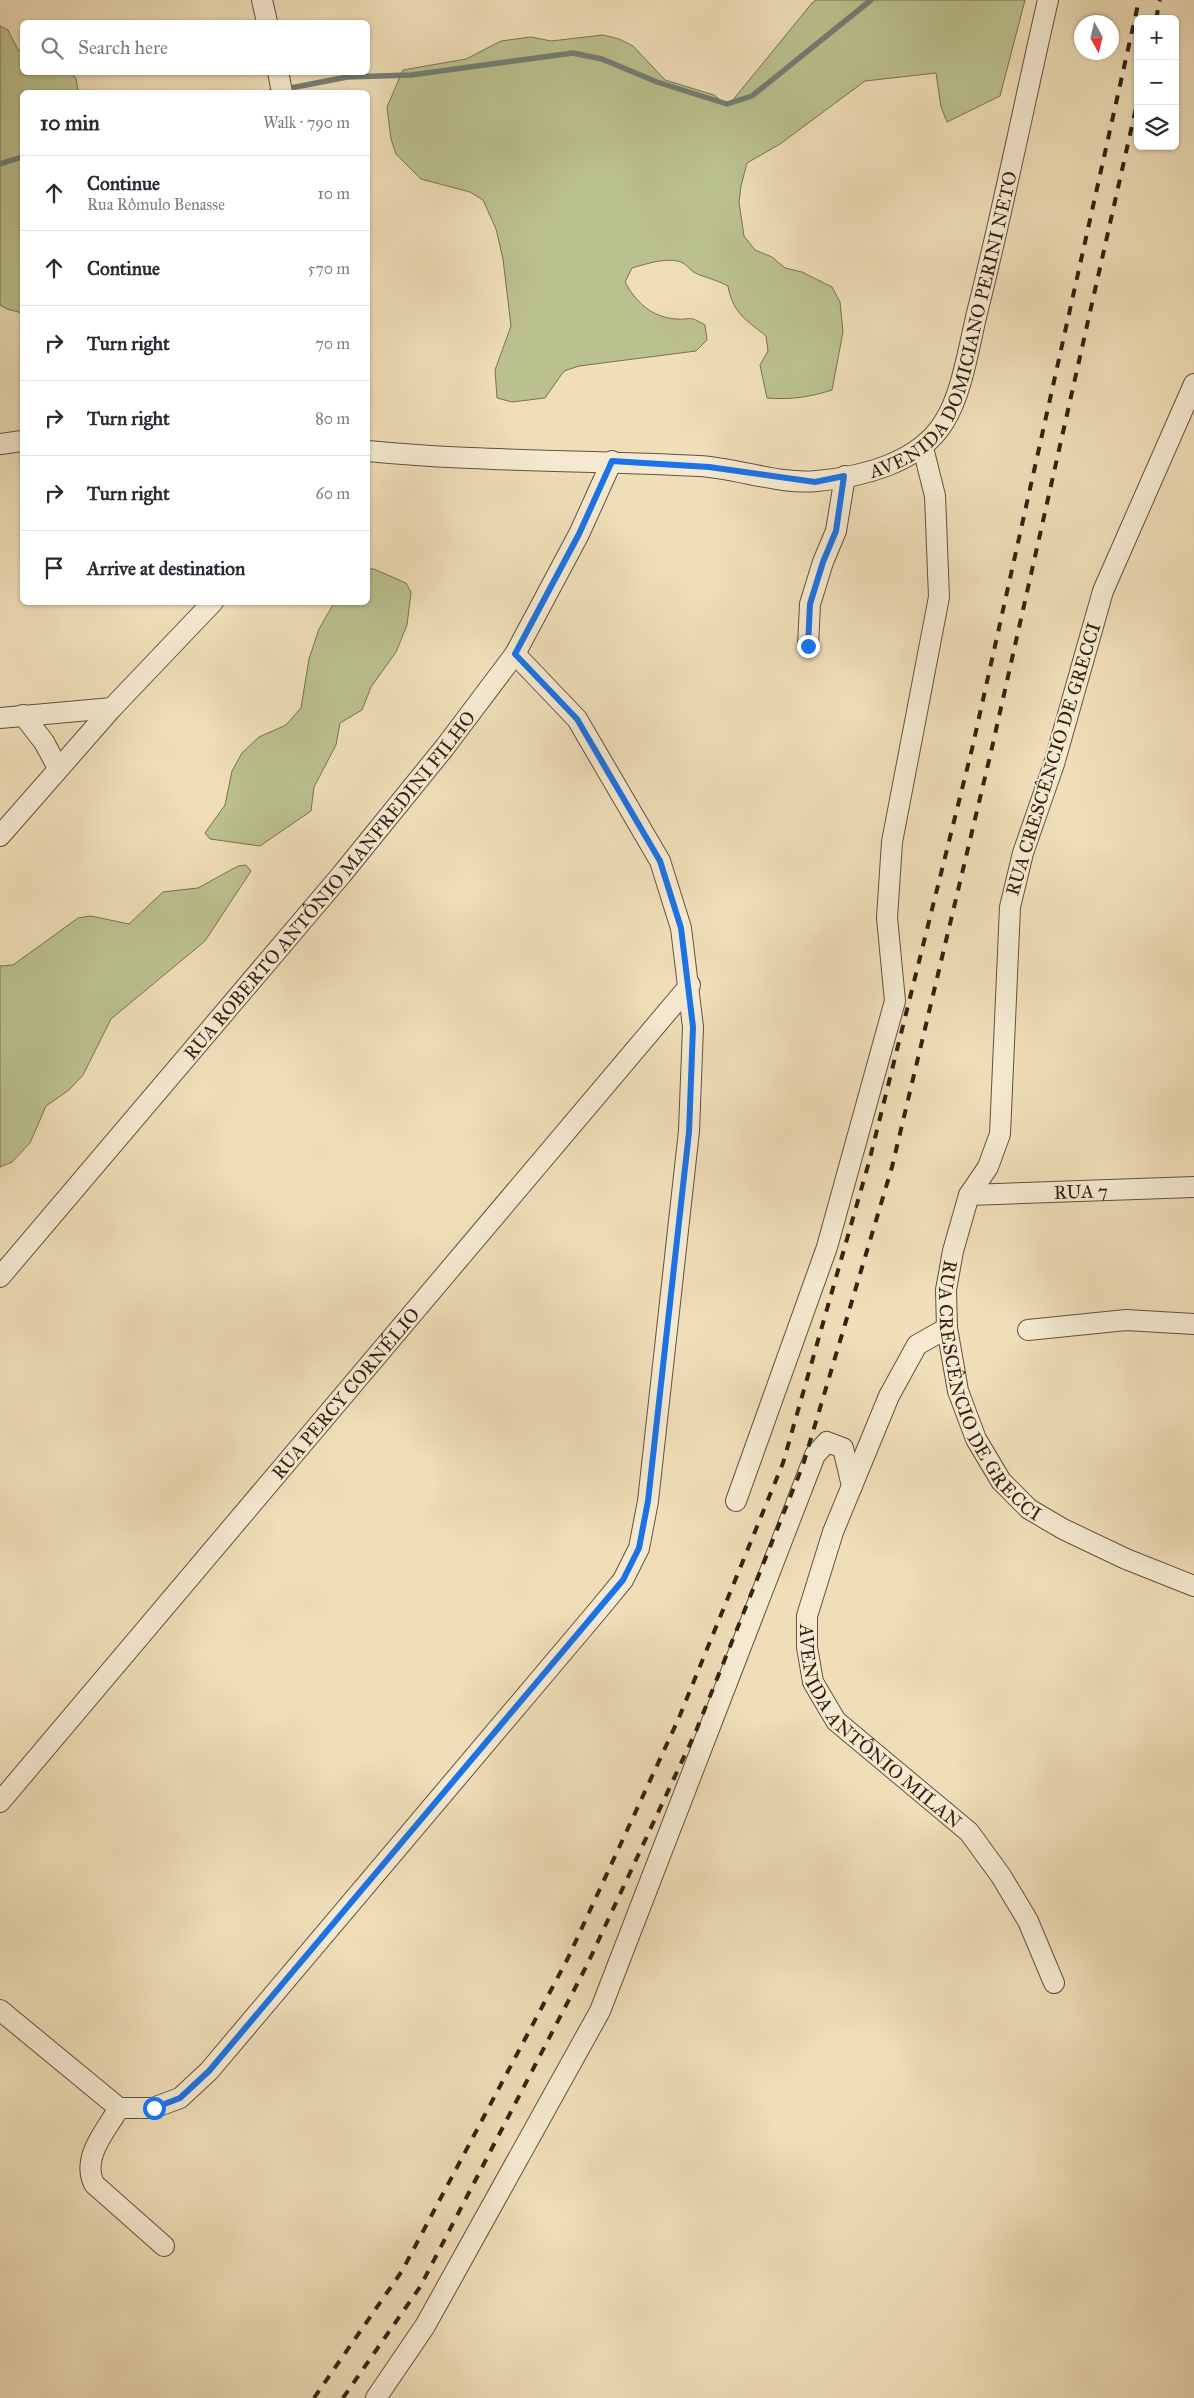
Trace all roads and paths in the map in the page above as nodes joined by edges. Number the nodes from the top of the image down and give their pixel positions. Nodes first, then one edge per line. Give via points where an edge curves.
1 (262, 0) edge
2 (1048, 0) edge
3 (267, 20) edge
4 (279, 75) edge
5 (282, 90) edge
6 (1194, 384) edge
7 (20, 441) edge
8 (0, 444) edge
9 (923, 448) junction
10 (370, 451) edge
11 (612, 461) junction
12 (844, 476) junction
13 (210, 605) edge
14 (808, 646) dead end
15 (515, 654) junction
16 (112, 708) junction
17 (23, 715) junction
18 (0, 718) edge
19 (58, 768) junction
20 (0, 836) edge
21 (690, 985) junction
22 (1194, 1187) edge
23 (969, 1195) junction
24 (0, 1277) edge
25 (1194, 1324) edge
26 (947, 1328) junction
27 (1028, 1330) dead end
28 (852, 1486) junction
29 (736, 1501) dead end
30 (1194, 1586) edge
31 (0, 1802) edge
32 (1054, 1983) dead end
33 (0, 2010) edge
34 (119, 2108) junction
35 (164, 2246) dead end
36 (376, 2398) edge

1 - 3 street
2 - 9 street, AVENIDA DOMICIANO PERINI NETO via 994,247 963,369 944,422
4 - 5 street
6 - 23 street, RUA CRESCÊNCIO DE GRECCI via 1103,591 1054,764 1024,853 1010,908 1000,1134 988,1167
7 - 8 street
9 - 12 street, AVENIDA DOMICIANO PERINI NETO via 871,472
9 - 29 street via 935,496 938,597 892,842 887,918 896,1001 826,1247
10 - 11 street, AVENIDA DOMICIANO PERINI NETO via 432,457
11 - 12 street, AVENIDA DOMICIANO PERINI NETO via 709,467 815,482
11 - 15 street, RUA ROBERTO ANTÔNIO MANFREDINI FILHO via 579,534
12 - 14 street via 836,531 810,604
13 - 16 street
15 - 21 street via 577,719 660,861 681,928
15 - 24 street, RUA ROBERTO ANTÔNIO MANFREDINI FILHO via 446,747 348,866
16 - 17 street
16 - 19 street
17 - 18 street
17 - 19 street via 44,742
19 - 20 street
21 - 31 street, RUA PERCY CORNÉLIO
21 - 34 street via 693,1027 689,1132 648,1501 639,1548 623,1580 209,2071 180,2098 154,2108
22 - 23 street, RUA 7
23 - 26 street, RUA CRESCÊNCIO DE GRECCI via 946,1290
25 - 27 street via 1126,1320
26 - 28 street, AVENIDA ANTÔNIO MILAN via 917,1345 889,1396
26 - 30 street, RUA CRESCÊNCIO DE GRECCI via 958,1391 976,1439 1002,1481 1029,1509 1063,1529
28 - 32 street, AVENIDA ANTÔNIO MILAN via 833,1532 807,1616 807,1647 813,1682 836,1721 969,1832 1028,1921
28 - 36 street via 843,1448 827,1442 814,1455 600,2011 425,2326
33 - 34 street
34 - 35 street via 91,2156 90,2175 94,2184

